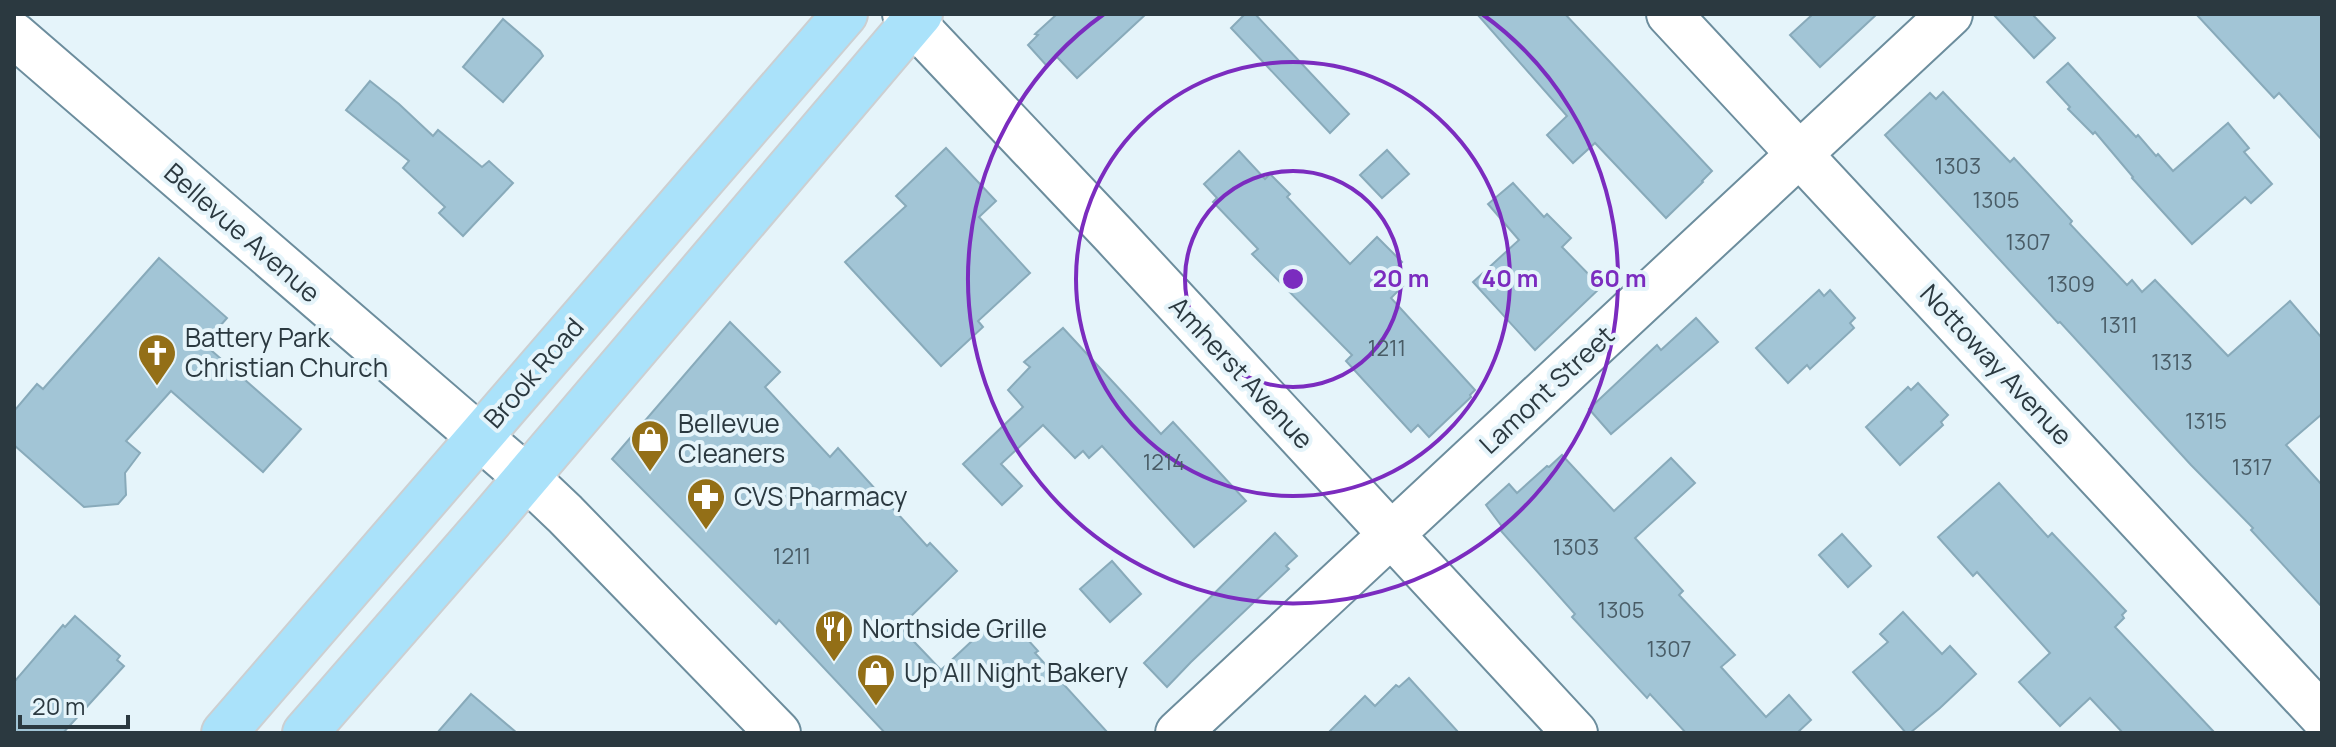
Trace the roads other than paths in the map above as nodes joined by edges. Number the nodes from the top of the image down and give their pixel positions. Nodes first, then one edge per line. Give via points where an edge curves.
1 (845, 14) edge
2 (1669, 14) edge
3 (1950, 14) edge
4 (913, 17) edge
5 (14, 35) edge
6 (1799, 153) junction
7 (479, 436) junction
8 (526, 477) junction
9 (1391, 535) junction
10 (2322, 716) edge
11 (224, 733) edge
12 (305, 733) edge
13 (778, 733) edge
14 (1178, 733) edge
15 (1575, 733) edge

1 - 7 main road, Brook Road
2 - 6 street, Nottoway Avenue
3 - 6 street, Lamont Street
4 - 8 main road
4 - 9 street, Amherst Avenue
5 - 7 street, Bellevue Avenue
6 - 9 street, Lamont Street
6 - 10 street, Nottoway Avenue
7 - 8 street, Bellevue Avenue
7 - 11 main road, Brook Road
8 - 12 main road
8 - 13 street, Bellevue Avenue
9 - 14 street, Lamont Street
9 - 15 street, Amherst Avenue

